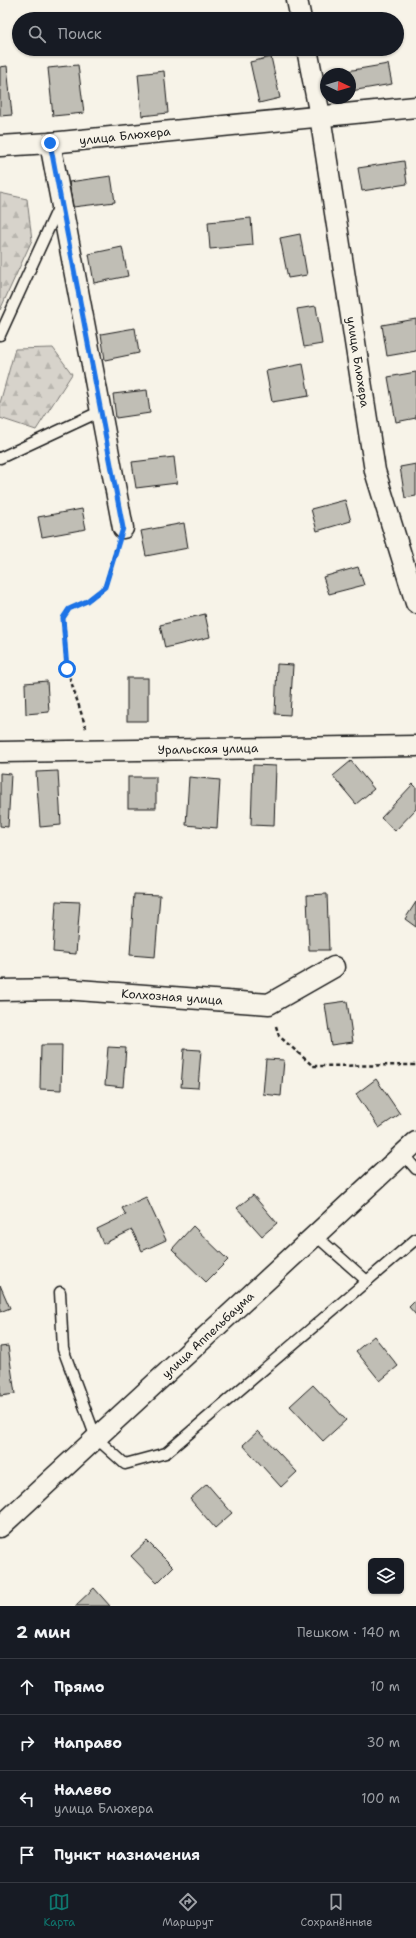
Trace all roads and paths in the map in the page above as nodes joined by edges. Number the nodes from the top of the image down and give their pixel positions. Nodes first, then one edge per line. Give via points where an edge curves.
1 (297, 0) edge
2 (300, 12) edge
3 (308, 56) edge
4 (416, 107) edge
5 (320, 116) junction
6 (50, 143) junction
7 (0, 146) edge
8 (61, 202) junction
9 (0, 335) edge
10 (101, 412) junction
11 (0, 458) edge
12 (123, 528) joint
13 (416, 603) edge
14 (416, 746) edge
15 (94, 751) junction
16 (0, 752) edge
17 (334, 967) dead end
18 (0, 990) edge
19 (269, 1004) junction
20 (416, 1065) edge
21 (409, 1148) edge
22 (416, 1169) edge
23 (315, 1236) junction
24 (416, 1239) edge
25 (367, 1281) junction
26 (60, 1292) dead end
27 (96, 1438) junction
28 (0, 1527) edge

1 - 2 street
3 - 5 street, улица Блюхера
4 - 5 street
5 - 6 street, улица Блюхера
5 - 13 street, улица Блюхера via 375,471
6 - 7 street, улица Блюхера
6 - 8 street
8 - 9 lane
8 - 10 street
10 - 11 lane
10 - 12 street
12 - 15 path via 105,587 87,601 69,609 63,618 67,669
14 - 15 street, Уральская улица
15 - 16 street, Уральская улица
17 - 19 street
18 - 19 street, Колхозная улица via 64,989
19 - 20 path via 279,1036 313,1066
21 - 22 lane
21 - 23 street, улица Аппельбаума
23 - 25 lane
23 - 27 street, улица Аппельбаума
24 - 25 lane
25 - 27 lane via 166,1454 126,1464
26 - 27 lane via 63,1349
27 - 28 street, улица Аппельбаума

